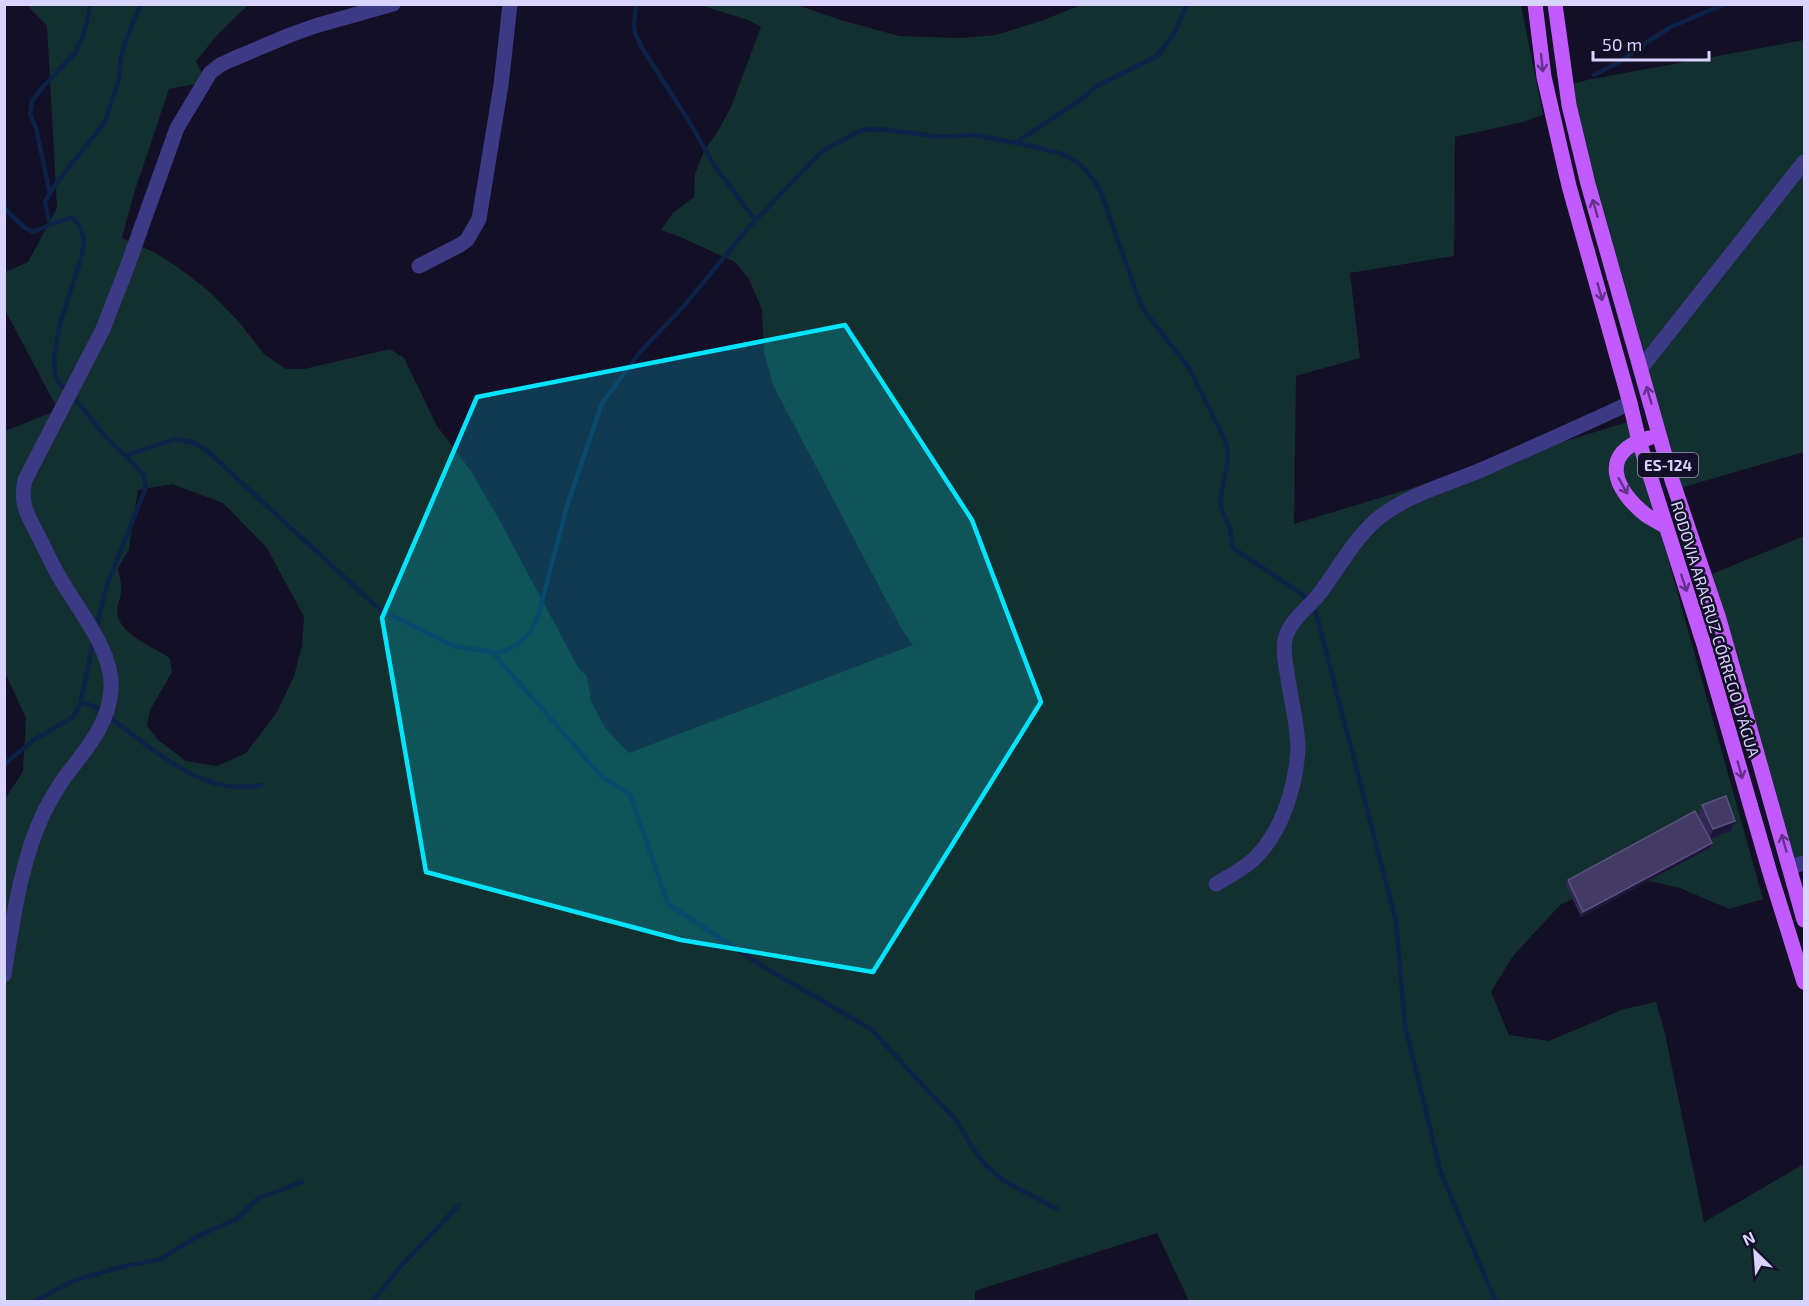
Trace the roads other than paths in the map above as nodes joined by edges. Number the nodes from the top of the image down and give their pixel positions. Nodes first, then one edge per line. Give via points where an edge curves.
1 (393, 4) edge
2 (510, 4) edge
3 (1535, 4) edge
4 (1555, 4) edge
5 (1804, 162) edge
6 (419, 266) dead end
7 (1641, 368) junction
8 (1630, 403) junction
9 (1660, 435) junction
10 (1639, 441) junction
11 (1666, 527) junction
12 (1797, 865) edge
13 (1216, 884) dead end
14 (1804, 920) edge
15 (4, 975) edge
16 (1804, 982) edge

1 - 15 street via 290,35 210,73 177,128 103,329 25,480 23,502 28,516 97,639 110,668 111,690 99,731 66,774 44,812 26,861
2 - 6 street via 479,219 467,240
3 -> 8 main road, RODOVIA ARACRUZ CÓRREGO D'ÁGUA / ES-124 via 1557,141
7 -> 4 main road, RODOVIA ARACRUZ CÓRREGO D'ÁGUA / ES-124 via 1578,144
5 - 7 street
9 -> 7 main road, RODOVIA ARACRUZ CÓRREGO D'ÁGUA / ES-124
8 - 10 main road, RODOVIA ARACRUZ CÓRREGO D'ÁGUA / ES-124
8 - 13 street via 1410,499 1389,510 1360,537 1287,634 1286,664 1298,746 1293,783 1281,817 1256,858
9 - 10 main road
12 -> 9 main road, RODOVIA ARACRUZ CÓRREGO D'ÁGUA / ES-124
10 - 11 main road, RODOVIA ARACRUZ CÓRREGO D'ÁGUA / ES-124
10 -> 11 main road via 1618,456 1618,477 1637,507
11 -> 16 main road, RODOVIA ARACRUZ CÓRREGO D'ÁGUA / ES-124
12 - 14 main road, RODOVIA ARACRUZ CÓRREGO D'ÁGUA / ES-124

